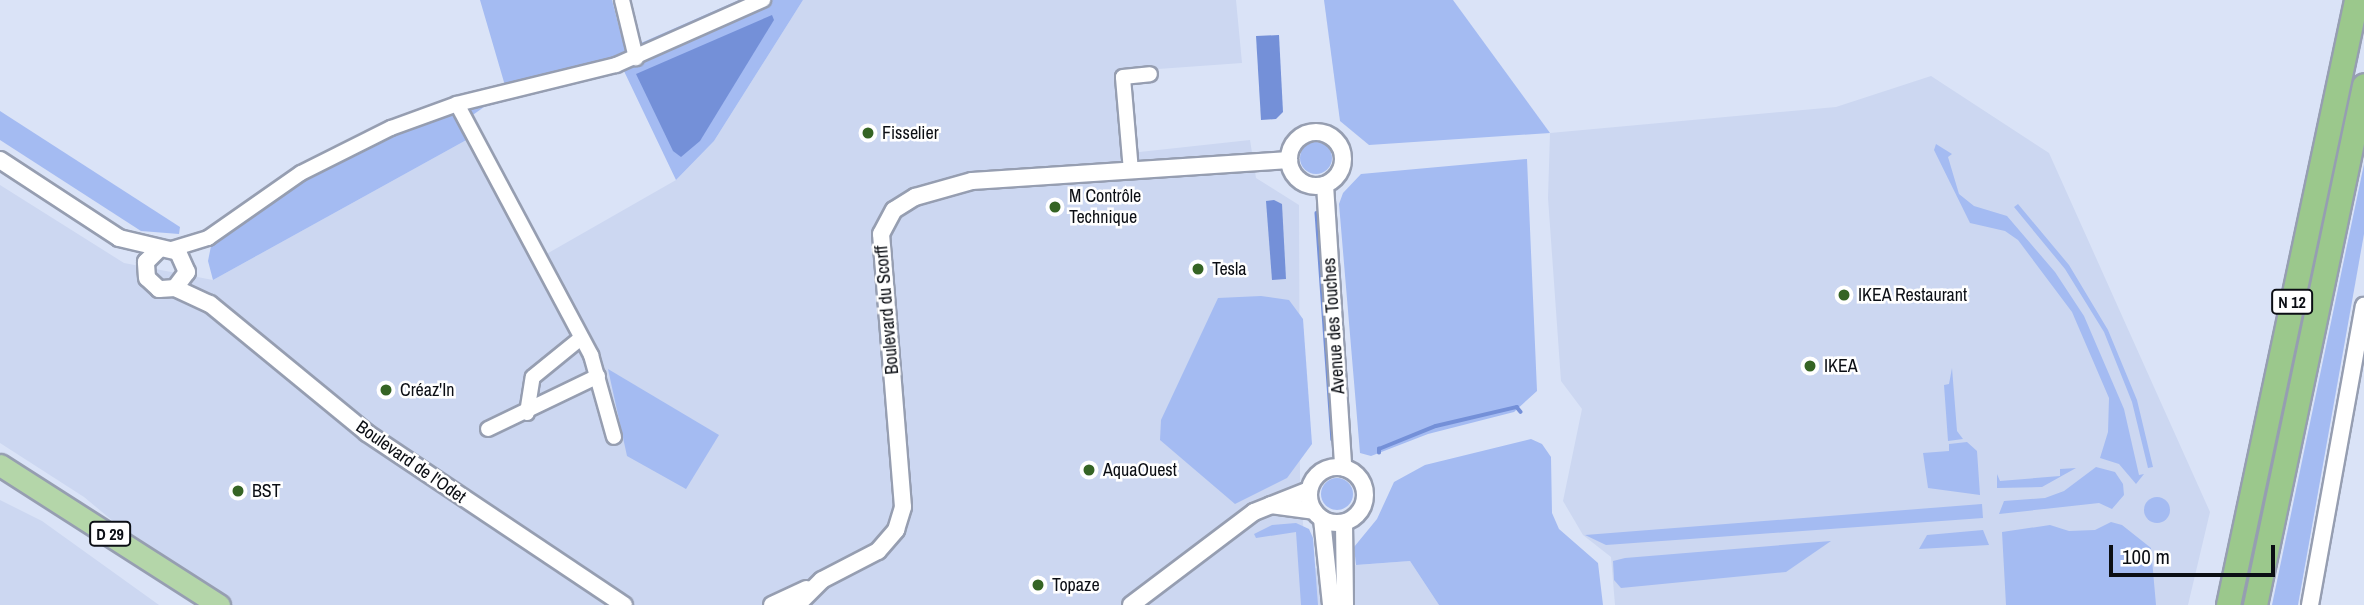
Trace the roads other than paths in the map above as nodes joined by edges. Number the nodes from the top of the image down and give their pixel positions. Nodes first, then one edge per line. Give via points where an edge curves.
1 (622, 0) edge
2 (763, 0) edge
3 (2356, 0) edge
4 (636, 58) junction
5 (1150, 74) dead end
6 (2364, 85) edge
7 (457, 104) junction
8 (0, 160) edge
9 (1289, 160) junction
10 (1131, 171) junction
11 (1325, 185) junction
12 (119, 238) junction
13 (208, 238) junction
14 (165, 249) junction
15 (145, 267) junction
16 (187, 267) junction
17 (175, 288) junction
18 (210, 304) junction
19 (2364, 306) edge
20 (581, 338) junction
21 (598, 376) junction
22 (527, 413) junction
23 (488, 429) dead end
24 (614, 437) dead end
25 (0, 465) edge
26 (1343, 467) junction
27 (1309, 490) junction
28 (1269, 505) junction
29 (1318, 515) junction
30 (1344, 523) junction
31 (804, 599) edge
32 (219, 605) edge
33 (624, 605) edge
34 (772, 605) edge
35 (1131, 605) edge
36 (1331, 605) edge
37 (1346, 605) edge
38 (2228, 605) edge
39 (2255, 605) edge
40 (2310, 605) edge

1 - 4 street
2 - 4 street
3 - 38 highway, N 12
4 - 7 street
5 - 10 street via 1123,77
6 - 39 highway, N 12
7 - 13 street via 391,128 301,173
7 - 20 street
8 - 12 street, Boulevard de l'Odet
9 - 10 street, Boulevard du Scorff
9 - 11 street via 1300,181
9 - 11 street via 1293,146 1306,135 1330,136 1343,158 1338,174
10 - 31 street, Boulevard du Scorff via 972,181 915,197 894,210 881,234 903,507 896,530 878,551
11 - 26 street, Avenue des Touches
12 - 14 street, Boulevard de l'Odet
12 - 15 street, Boulevard de l'Odet
13 - 14 street
13 - 16 street
14 - 15 street
14 - 16 street, Boulevard de l'Odet
15 - 17 street, Boulevard de l'Odet via 154,286
16 - 17 street
16 - 18 street, Boulevard de l'Odet
17 - 18 street, Boulevard de l'Odet
18 - 33 street, Boulevard de l'Odet via 367,433
19 - 40 street
20 - 21 street
20 - 22 street via 533,377
21 - 22 street
21 - 24 street
22 - 23 street
25 - 32 main road, D 29
26 - 27 street via 1321,472
26 - 30 street via 1357,475 1366,495 1361,510
27 - 28 street
27 - 29 street
28 - 29 street
28 - 35 street
29 - 30 street
29 - 36 street
30 - 37 street
31 - 34 street, Boulevard du Scorff

